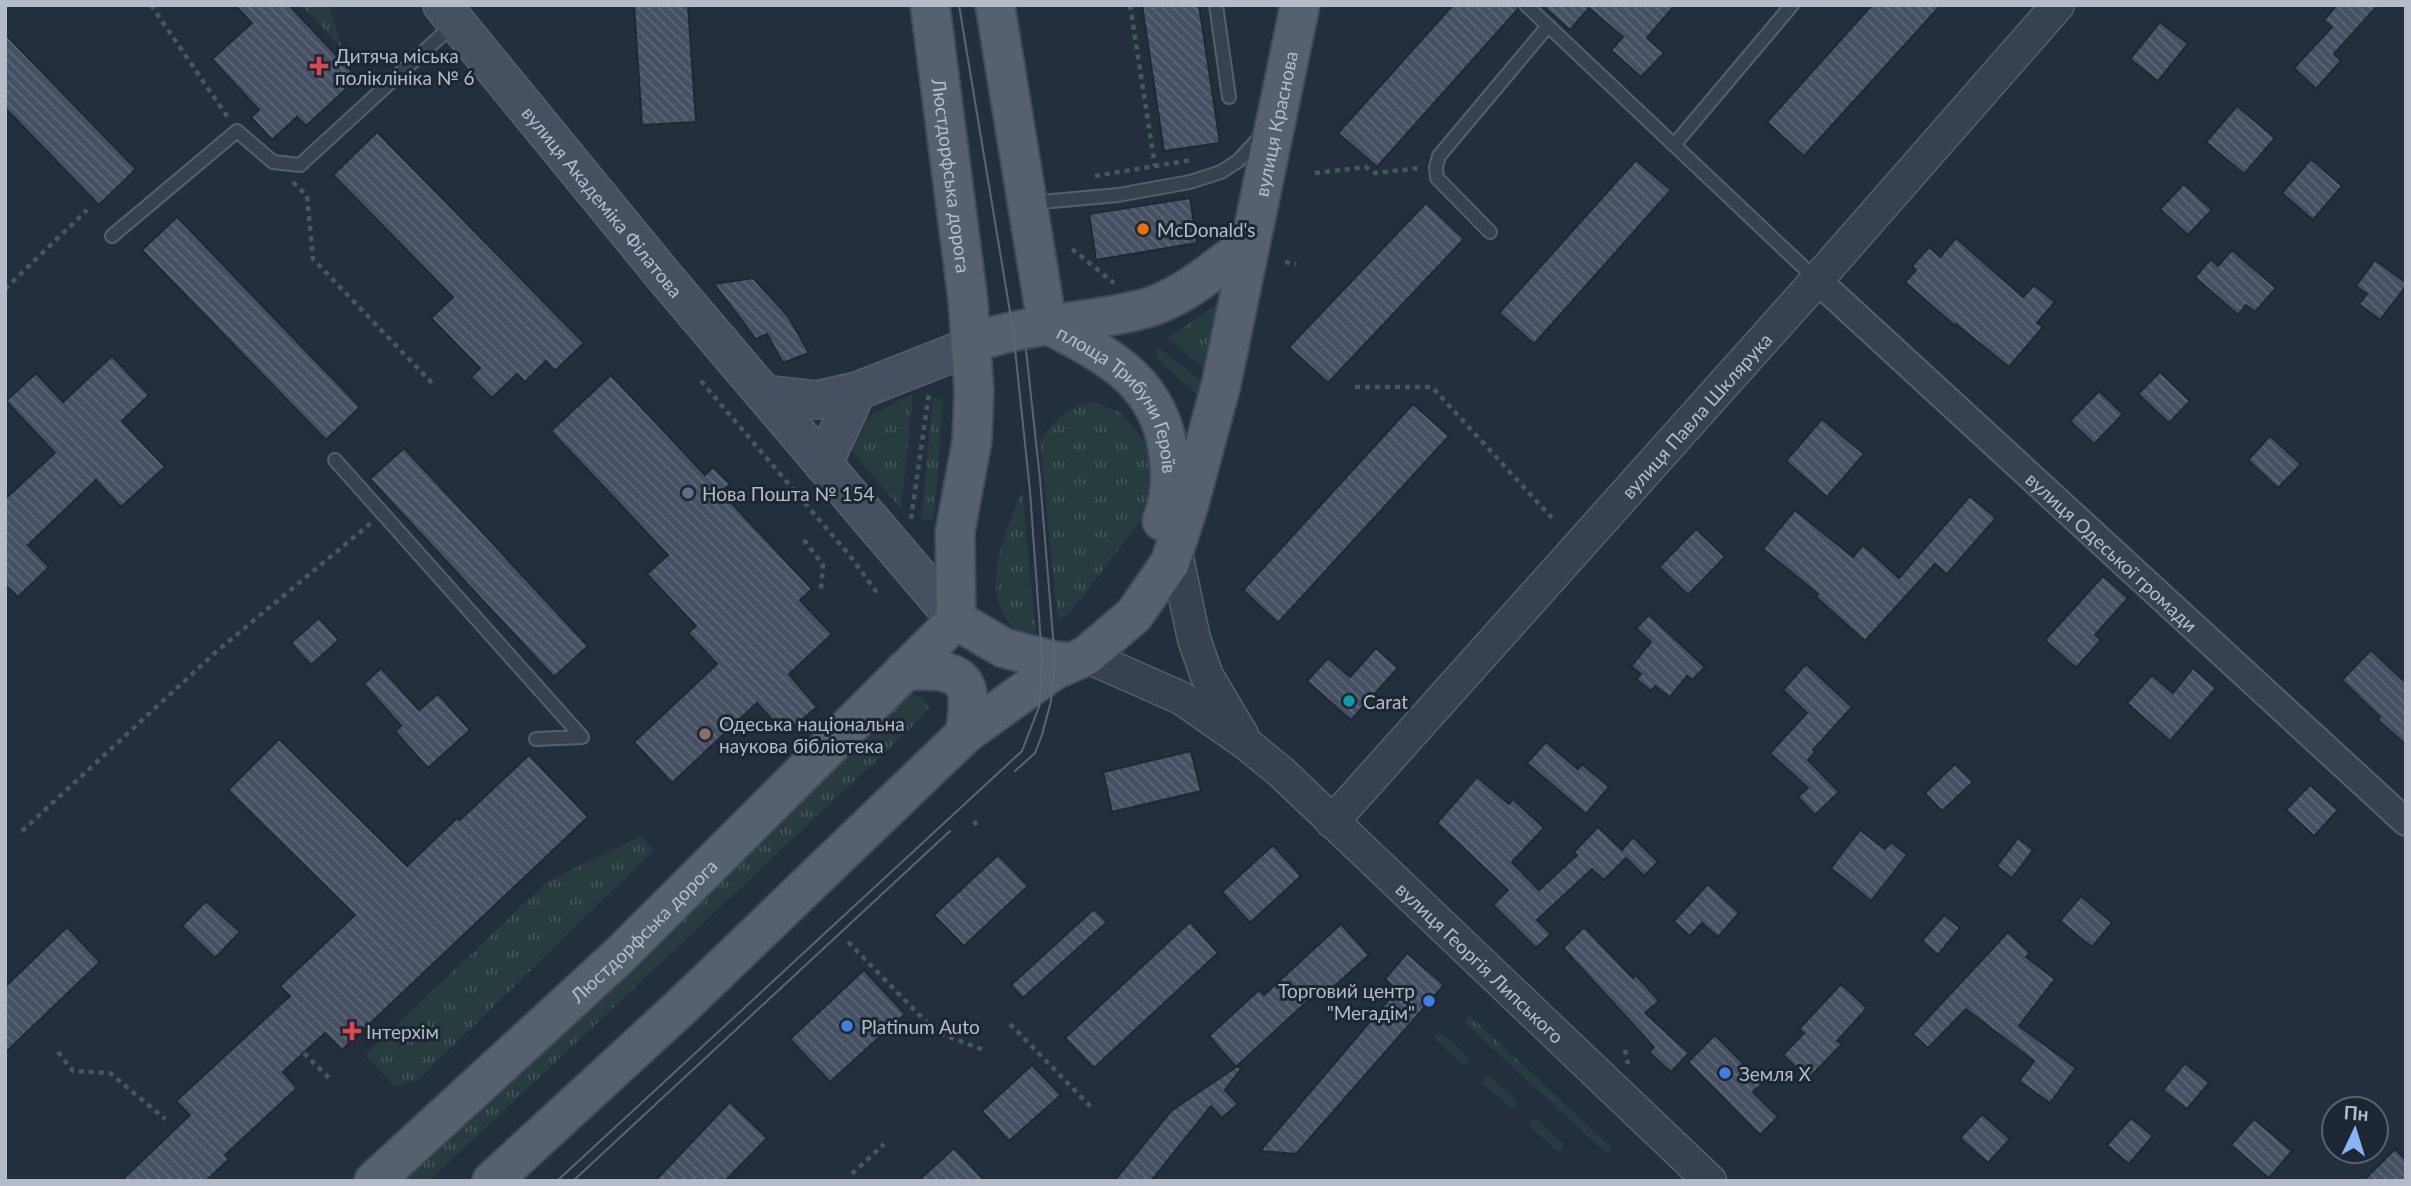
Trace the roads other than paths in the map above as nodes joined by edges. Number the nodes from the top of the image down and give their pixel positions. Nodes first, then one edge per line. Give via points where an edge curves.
1 (930, 5) edge
2 (995, 5) edge
3 (1216, 5) edge
4 (1300, 5) edge
5 (1526, 5) edge
6 (1792, 5) edge
7 (2058, 5) edge
8 (449, 14) edge
9 (1548, 26) junction
10 (1229, 97) dead end
11 (1276, 117) junction
12 (1674, 145) junction
13 (1027, 204) junction
14 (1490, 232) dead end
15 (112, 236) dead end
16 (1250, 243) junction
17 (1817, 280) junction
18 (1028, 327) junction
19 (970, 344) junction
20 (857, 391) junction
21 (764, 394) junction
22 (1211, 423) joint
23 (335, 460) dead end
24 (823, 464) junction
25 (1167, 509) junction
26 (1175, 548) junction
27 (956, 620) junction
28 (1065, 659) junction
29 (904, 671) junction
30 (965, 734) junction
31 (536, 739) dead end
32 (1248, 746) junction
33 (1332, 822) junction
34 (2406, 822) edge
35 (374, 1181) edge
36 (492, 1181) edge
37 (1710, 1181) edge

1 - 19 main road, Люстдорфська дорога
2 - 13 main road
3 - 10 lane
4 - 11 main road, вулиця Краснова
5 - 9 lane
6 - 12 lane
7 - 17 street, вулиця Павла Шклярука
8 - 15 lane via 300,165 273,162 237,131
8 - 21 main road, вулиця Академіка Філатова
9 - 12 lane
9 - 14 lane via 1439,156 1437,178
11 - 13 lane via 1238,161 1221,172 1109,196
11 - 16 main road, вулиця Краснова
12 - 17 lane
13 - 18 main road
16 - 18 main road via 1179,293 1142,310
16 - 22 main road, вулиця Краснова
17 - 33 street, вулиця Павла Шклярука
17 - 34 street, вулиця Одеської громади
18 - 19 main road
18 - 25 main road, площа Трибуни Героїв via 1097,350 1131,376 1156,406 1167,437 1171,475
19 - 20 main road
19 - 27 main road via 974,391 955,532
20 - 21 main road via 817,400
20 - 24 main road
21 - 24 main road, вулиця Академіка Філатова
22 - 26 main road, площа Трибуни Героїв
23 - 31 lane via 582,737
24 - 27 main road, вулиця Академіка Філатова
25 - 26 street, вулиця Георгія Липського
25 - 28 main road, площа Трибуни Героїв via 1128,591
26 - 28 main road, площа Трибуни Героїв via 1170,563 1134,615
26 - 32 street, вулиця Георгія Липського via 1194,639 1207,676
27 - 28 main road via 1004,648
27 - 29 main road, Люстдорфська дорога
28 - 30 main road
28 - 32 street, вулиця Георгія Липського via 1181,698
29 - 30 main road via 937,670 962,682 969,697
29 - 35 main road, Люстдорфська дорога via 619,956
30 - 36 main road
32 - 33 street, вулиця Георгія Липського
33 - 37 street, вулиця Георгія Липського

